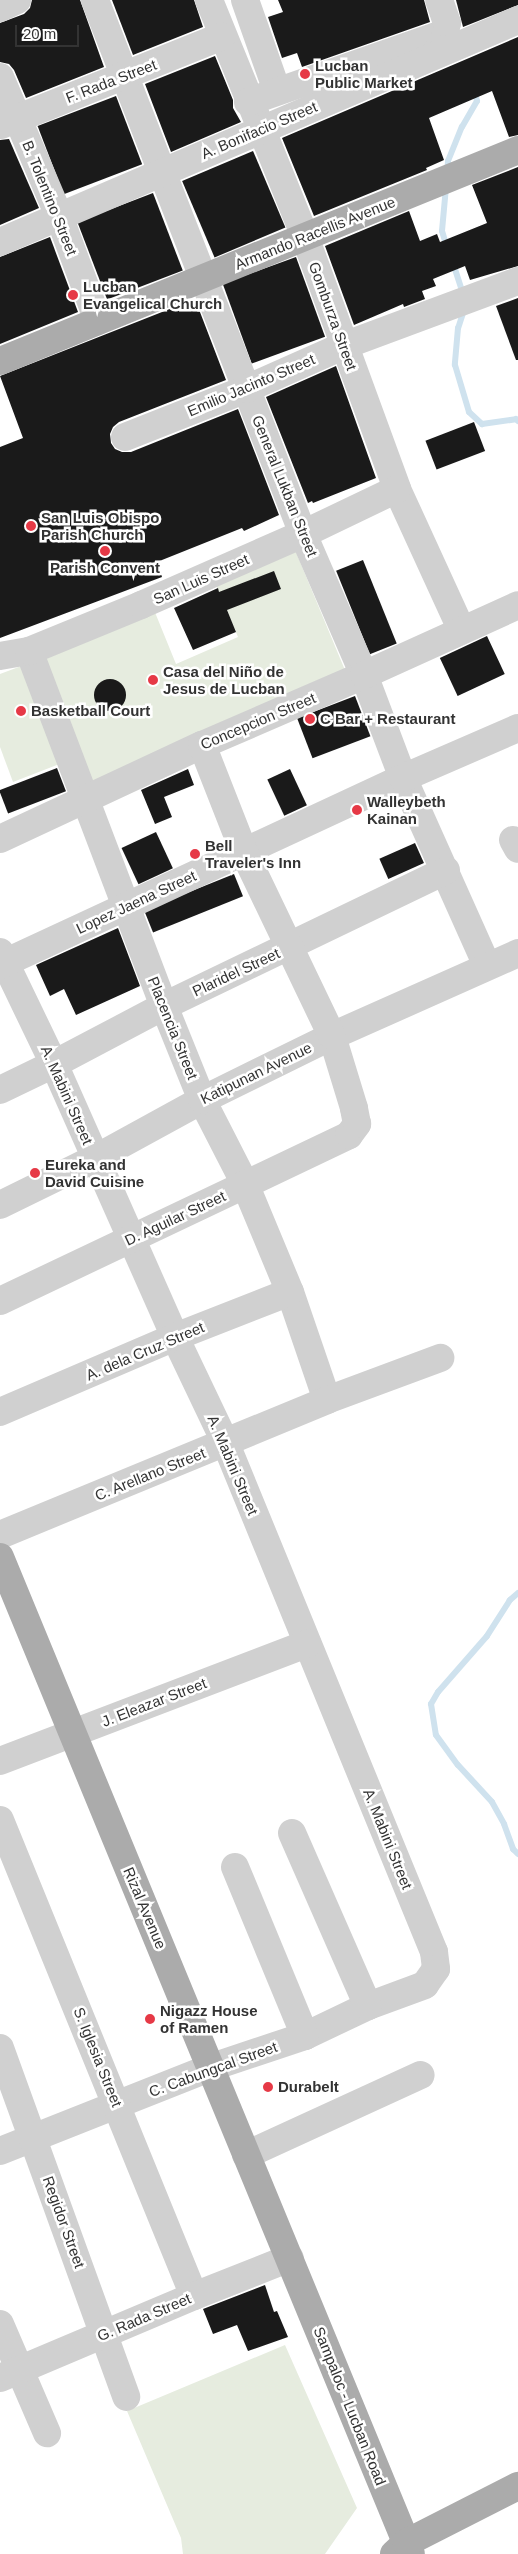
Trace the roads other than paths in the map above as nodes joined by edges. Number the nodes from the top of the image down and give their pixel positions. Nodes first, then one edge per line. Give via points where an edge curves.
1 (18, 0) edge
2 (95, 0) edge
3 (209, 0) edge
4 (245, 0) edge
5 (439, 0) edge
6 (0, 8) edge
7 (518, 20) edge
8 (222, 36) junction
9 (126, 76) junction
10 (0, 77) edge
11 (277, 91) junction
12 (248, 102) junction
13 (8, 121) edge
14 (260, 130) junction
15 (518, 150) edge
16 (160, 172) junction
17 (59, 216) junction
18 (305, 237) junction
19 (0, 242) edge
20 (203, 279) junction
21 (518, 281) edge
22 (98, 321) junction
23 (344, 346) junction
24 (0, 361) edge
25 (246, 389) junction
26 (125, 437) dead end
27 (398, 488) junction
28 (303, 534) junction
29 (518, 605) edge
30 (461, 629) junction
31 (29, 651) junction
32 (0, 656) edge
33 (364, 675) junction
34 (518, 728) edge
35 (202, 745) junction
36 (403, 778) junction
37 (84, 801) junction
38 (0, 840) edge
39 (244, 852) junction
40 (446, 870) junction
41 (126, 906) junction
42 (290, 946) junction
43 (518, 953) edge
44 (2, 960) edge
45 (487, 966) junction
46 (164, 1006) junction
47 (332, 1036) junction
48 (54, 1064) junction
49 (0, 1090) edge
50 (202, 1100) junction
51 (96, 1158) junction
52 (245, 1184) junction
53 (0, 1205) edge
54 (133, 1238) junction
55 (290, 1292) junction
56 (0, 1300) edge
57 (175, 1337) junction
58 (440, 1358) dead end
59 (327, 1400) junction
60 (0, 1412) edge
61 (226, 1444) junction
62 (0, 1536) edge
63 (0, 1558) edge
64 (307, 1644) junction
65 (71, 1733) junction
66 (0, 1761) edge
67 (0, 1820) edge
68 (292, 1833) dead end
69 (235, 1868) dead end
70 (425, 1985) joint
71 (368, 2006) junction
72 (305, 2036) junction
73 (0, 2048) edge
74 (212, 2068) junction
75 (421, 2075) dead end
76 (117, 2104) junction
77 (33, 2138) junction
78 (0, 2151) edge
79 (246, 2155) junction
80 (290, 2258) junction
81 (194, 2296) junction
82 (0, 2324) edge
83 (104, 2334) junction
84 (10, 2374) edge
85 (126, 2397) dead end
86 (47, 2433) dead end
87 (518, 2486) edge
88 (403, 2550) edge

1 - 6 street
2 - 9 street, General Lukban Street
3 - 8 street, Gomburza Street
4 - 11 street
5 - 11 street via 447,23 439,35
7 - 14 street, A. Bonifacio Street
8 - 9 street, F. Rada Street
8 - 12 street, Gomburza Street
9 - 13 street, F. Rada Street
9 - 16 street, General Lukban Street
10 - 13 street, B. Tolentino Street
11 - 12 street
12 - 14 street, Gomburza Street
13 - 17 street, B. Tolentino Street
14 - 16 street, A. Bonifacio Street
14 - 18 street, Gomburza Street
15 - 18 main road, Armando Racellis Avenue
16 - 17 street, A. Bonifacio Street
16 - 20 street, General Lukban Street
17 - 19 street, A. Bonifacio Street
17 - 22 street, B. Tolentino Street
18 - 20 main road, Armando Racellis Avenue
18 - 23 street, Gomburza Street
20 - 22 main road, Armando Racellis Avenue
20 - 25 street, General Lukban Street
21 - 23 street, Emilio Jacinto Street
22 - 24 main road, Armando Racellis Avenue
23 - 25 street, Emilio Jacinto Street
23 - 27 street, Gomburza Street
25 - 26 street, Emilio Jacinto Street
25 - 28 street, General Lukban Street
27 - 28 street, San Luis Street
27 - 30 street, Gomburza Street
28 - 31 street, San Luis Street
28 - 33 street, General Lukban Street
29 - 30 street, Concepcion Street
30 - 33 street, Concepcion Street
31 - 32 street, San Luis Street
31 - 37 street, Placencia Street
33 - 35 street, Concepcion Street
33 - 36 street, General Lukban Street
34 - 36 street, Lopez Jaena Street
35 - 37 street, Concepcion Street
35 - 39 street
36 - 39 street, Lopez Jaena Street
36 - 40 street, General Lukban Street
37 - 38 street, Concepcion Street
37 - 41 street, Placencia Street
39 - 41 street, Lopez Jaena Street
39 - 42 street
40 - 42 street, Plaridel Street
40 - 45 street, General Lukban Street
41 - 44 street, Lopez Jaena Street
41 - 46 street, Placencia Street
42 - 46 street, Plaridel Street
42 - 47 street
43 - 45 street, Katipunan Avenue
44 - 48 street, A. Mabini Street
45 - 47 street, Katipunan Avenue
46 - 48 street, Plaridel Street
46 - 50 street, Placencia Street
47 - 50 street, Katipunan Avenue
47 - 52 street, D. Aguilar Street via 357,1124 349,1135
48 - 49 street, Plaridel Street
48 - 51 street, A. Mabini Street
50 - 51 street, Katipunan Avenue
50 - 52 street, Placencia Street
51 - 53 street, Katipunan Avenue
51 - 54 street, A. Mabini Street
52 - 54 street, D. Aguilar Street
52 - 55 street, Placencia Street
54 - 56 street, D. Aguilar Street
54 - 57 street, A. Mabini Street
55 - 57 street, A. dela Cruz Street
55 - 59 street, Placencia Street
57 - 60 street, A. dela Cruz Street
57 - 61 street, A. Mabini Street
58 - 59 street, C. Arellano Street
59 - 61 street, C. Arellano Street
61 - 62 street, C. Arellano Street
61 - 64 street, A. Mabini Street
63 - 65 main road, Rizal Avenue
64 - 65 street, J. Eleazar Street
64 - 70 street, A. Mabini Street via 434,1952 436,1969
65 - 66 street, J. Eleazar Street
65 - 74 main road, Rizal Avenue
67 - 76 street, S. Iglesia Street
68 - 71 street
69 - 72 street
70 - 71 street, C. Cabungcal Street
71 - 72 street, C. Cabungcal Street
72 - 74 street, C. Cabungcal Street
73 - 77 street, Regidor Street
74 - 76 street, C. Cabungcal Street
74 - 79 main road, Rizal Avenue
75 - 79 street
76 - 77 street, C. Cabungcal Street
76 - 81 street, S. Iglesia Street
77 - 78 street, C. Cabungcal Street
77 - 83 street, Regidor Street
79 - 80 main road, Rizal Avenue
80 - 81 street, G. Rada Street
80 - 88 main road, Sampaloc - Lucban Road
81 - 83 street, G. Rada Street
82 - 84 street
83 - 84 street, G. Rada Street
83 - 85 street, Regidor Street
84 - 86 street
87 - 88 main road

